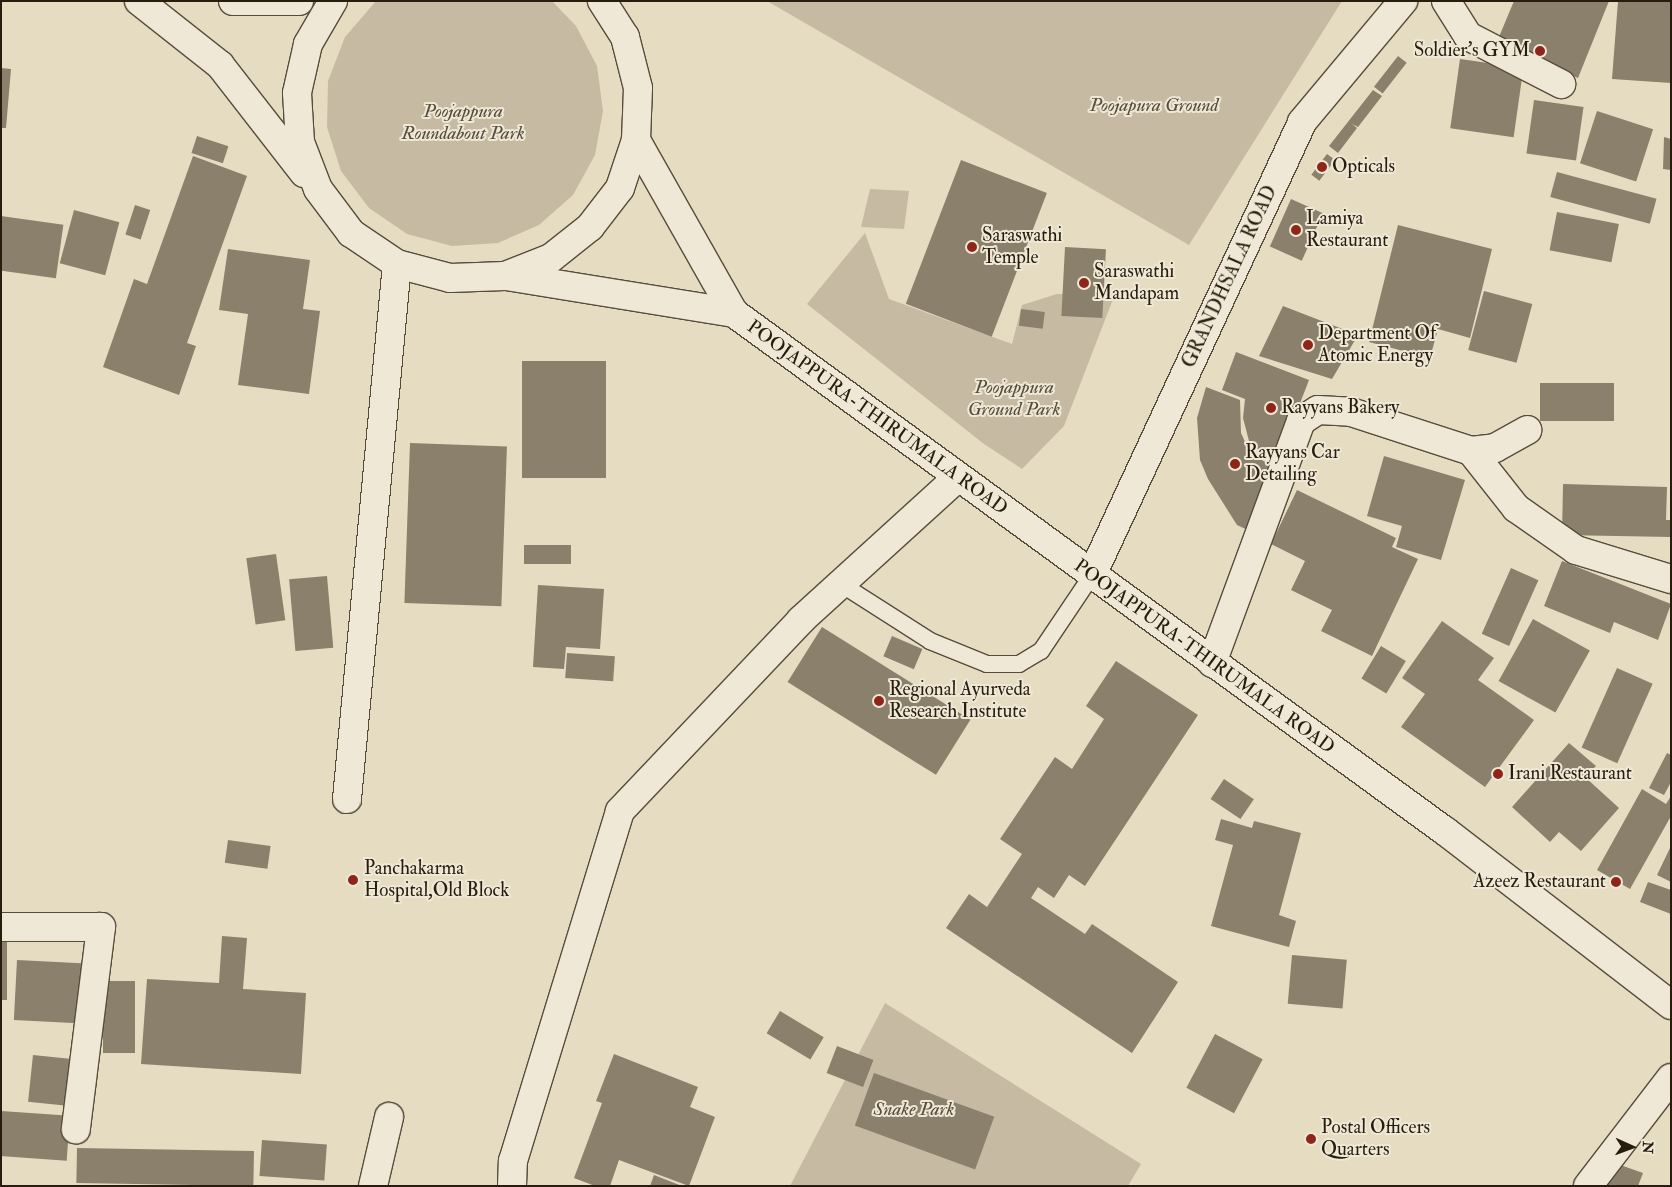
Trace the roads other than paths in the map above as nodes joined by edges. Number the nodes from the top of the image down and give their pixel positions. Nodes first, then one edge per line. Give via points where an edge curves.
1 (139, 1) edge
2 (233, 1) edge
3 (299, 1) edge
4 (333, 1) edge
5 (602, 1) edge
6 (1403, 1) edge
7 (1446, 1) edge
8 (1561, 84) dead end
9 (636, 140) junction
10 (318, 190) junction
11 (397, 264) junction
12 (505, 276) junction
13 (734, 313) junction
14 (1527, 430) dead end
15 (1472, 452) junction
16 (958, 477) junction
17 (1092, 575) junction
18 (1671, 580) edge
19 (841, 584) junction
20 (1212, 663) junction
21 (347, 799) dead end
22 (1, 927) edge
23 (1671, 1005) edge
24 (1671, 1078) edge
25 (389, 1117) dead end
26 (76, 1129) dead end
27 (373, 1186) edge
28 (512, 1186) edge
29 (1588, 1186) edge

1 - 10 main road via 220,65
2 - 3 main road
4 - 10 main road via 308,44 297,93 300,142
5 - 9 main road via 625,38 638,88
6 - 17 main road, GRANDHSALA ROAD via 1302,122
7 - 8 main road via 1468,36
9 - 12 main road via 620,188 590,227 551,258
9 - 13 main road
10 - 11 main road via 351,233
11 - 12 main road via 450,278
11 - 21 main road
12 - 13 main road
13 - 16 main road, POOJAPPURA-THIRUMALA ROAD
14 - 15 main road via 1495,448
15 - 18 main road via 1516,508 1576,550
15 - 20 main road via 1352,412 1318,410 1301,421
16 - 17 main road, POOJAPPURA-THIRUMALA ROAD
16 - 19 main road
17 - 19 lane via 1041,651 1019,664 987,664 930,641
17 - 20 main road, POOJAPPURA-THIRUMALA ROAD
19 - 28 main road via 800,620 620,812 513,1162
20 - 23 main road, POOJAPPURA-THIRUMALA ROAD via 1445,831
22 - 26 main road via 101,926
24 - 29 main road
25 - 27 main road

